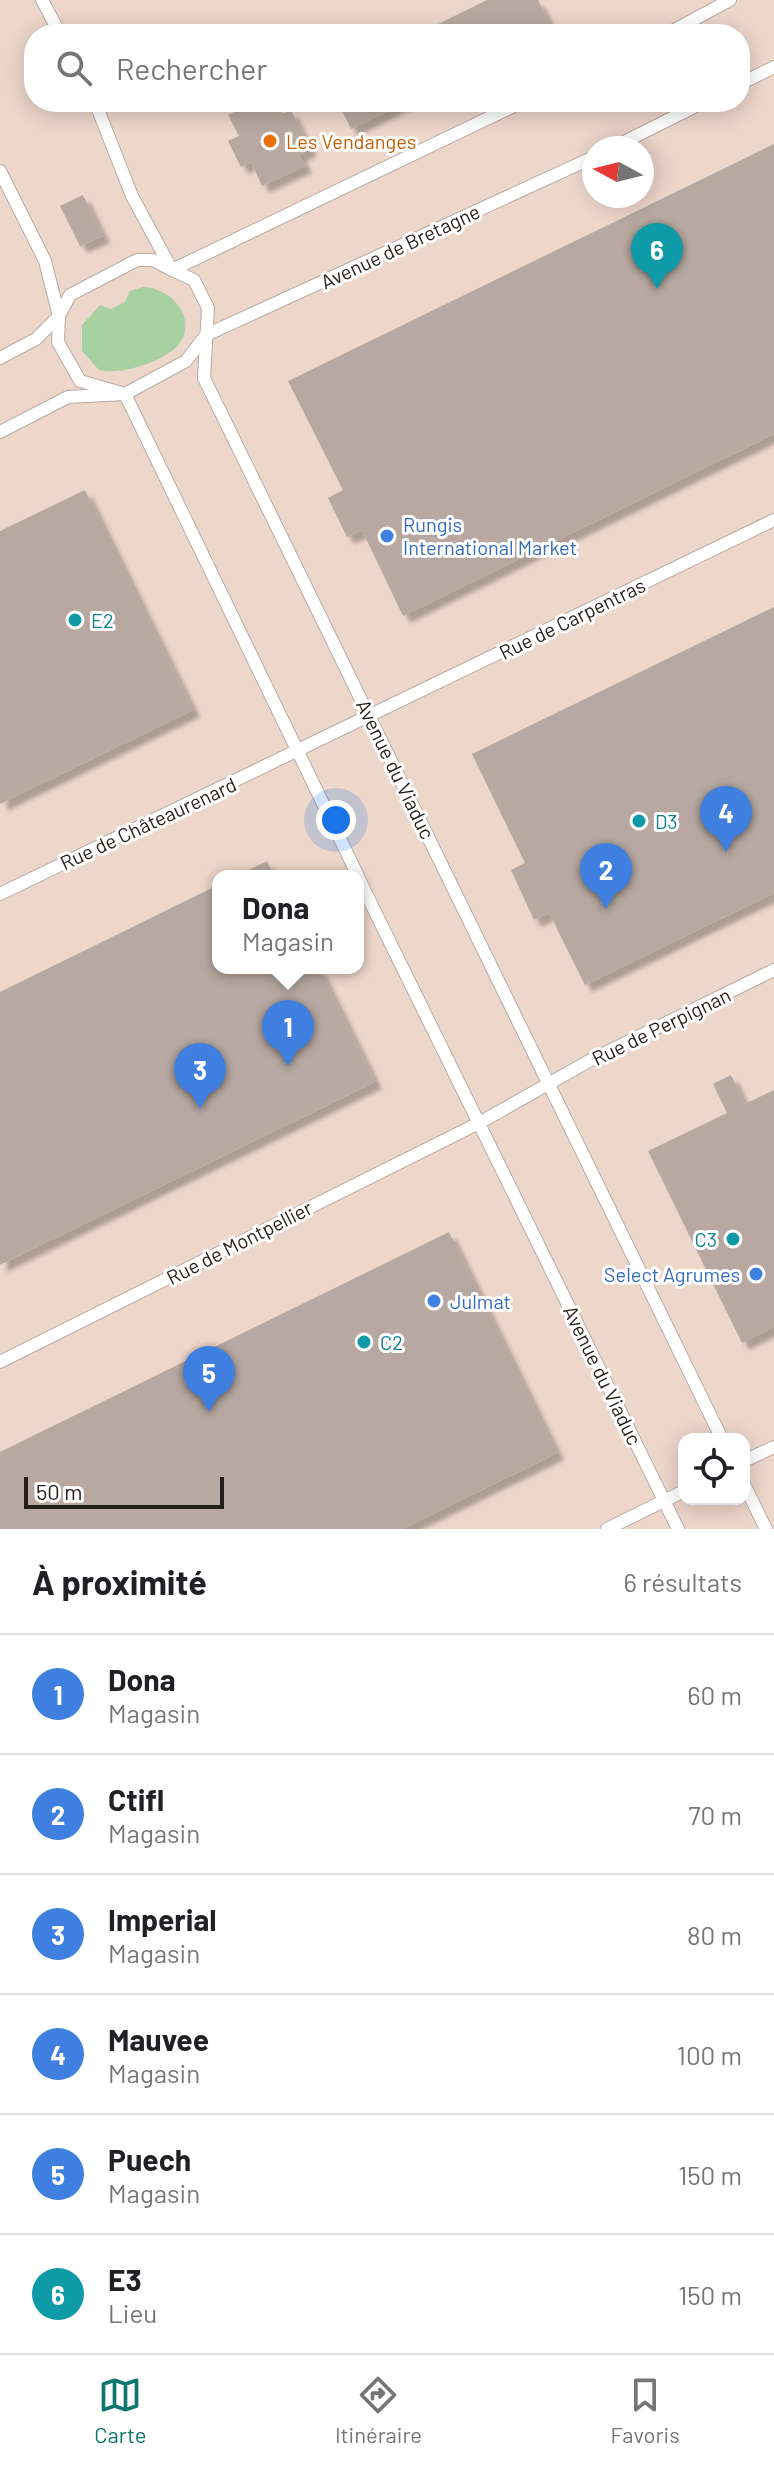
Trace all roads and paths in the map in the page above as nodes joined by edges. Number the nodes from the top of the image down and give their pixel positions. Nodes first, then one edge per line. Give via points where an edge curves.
1 (42, 0) edge
2 (730, 0) edge
3 (55, 24) edge
4 (686, 24) edge
5 (774, 67) edge
6 (750, 79) edge
7 (99, 112) edge
8 (501, 112) edge
9 (684, 112) edge
10 (636, 136) edge
11 (582, 163) edge
12 (0, 171) edge
13 (172, 270) junction
14 (59, 316) junction
15 (206, 335) junction
16 (0, 358) edge
17 (125, 394) junction
18 (0, 432) edge
19 (774, 520) edge
20 (370, 717) junction
21 (297, 752) junction
22 (355, 870) edge
23 (364, 888) edge
24 (0, 894) edge
25 (774, 970) edge
26 (549, 1082) junction
27 (479, 1123) junction
28 (0, 1362) edge
29 (719, 1433) edge
30 (774, 1447) edge
31 (750, 1458) edge
32 (678, 1494) edge
33 (750, 1496) edge
34 (664, 1501) junction
35 (607, 1529) edge
36 (678, 1529) edge
37 (766, 1529) edge

1 - 3 lane
2 - 4 lane
5 - 6 lane
7 - 13 lane, Avenue du Viaduc via 132,196
8 - 13 lane
9 - 10 lane
11 - 15 lane, Avenue de Bretagne
12 - 14 lane via 45,261
13 - 14 lane via 153,260 137,260 70,295
13 - 15 lane, Avenue du Viaduc via 194,280 208,308
14 - 16 lane via 36,339
14 - 17 lane via 58,342 80,381
15 - 17 lane via 186,361
15 - 20 lane, Avenue du Viaduc via 204,378
17 - 18 lane via 68,397
17 - 21 lane, Avenue du Viaduc
19 - 20 lane, Rue de Carpentras
20 - 21 lane, Rue de Carpentras
20 - 26 lane, Avenue du Viaduc
21 - 22 lane, Avenue du Viaduc
21 - 24 lane, Rue de Châteaurenard
23 - 27 lane, Avenue du Viaduc
25 - 26 lane, Rue de Perpignan
26 - 27 lane, Rue de Perpignan
26 - 29 lane, Avenue du Viaduc
27 - 28 lane, Rue de Montpellier
27 - 34 lane, Avenue du Viaduc
30 - 31 lane
32 - 34 lane
33 - 37 lane
34 - 35 lane
34 - 36 lane, Avenue du Viaduc

